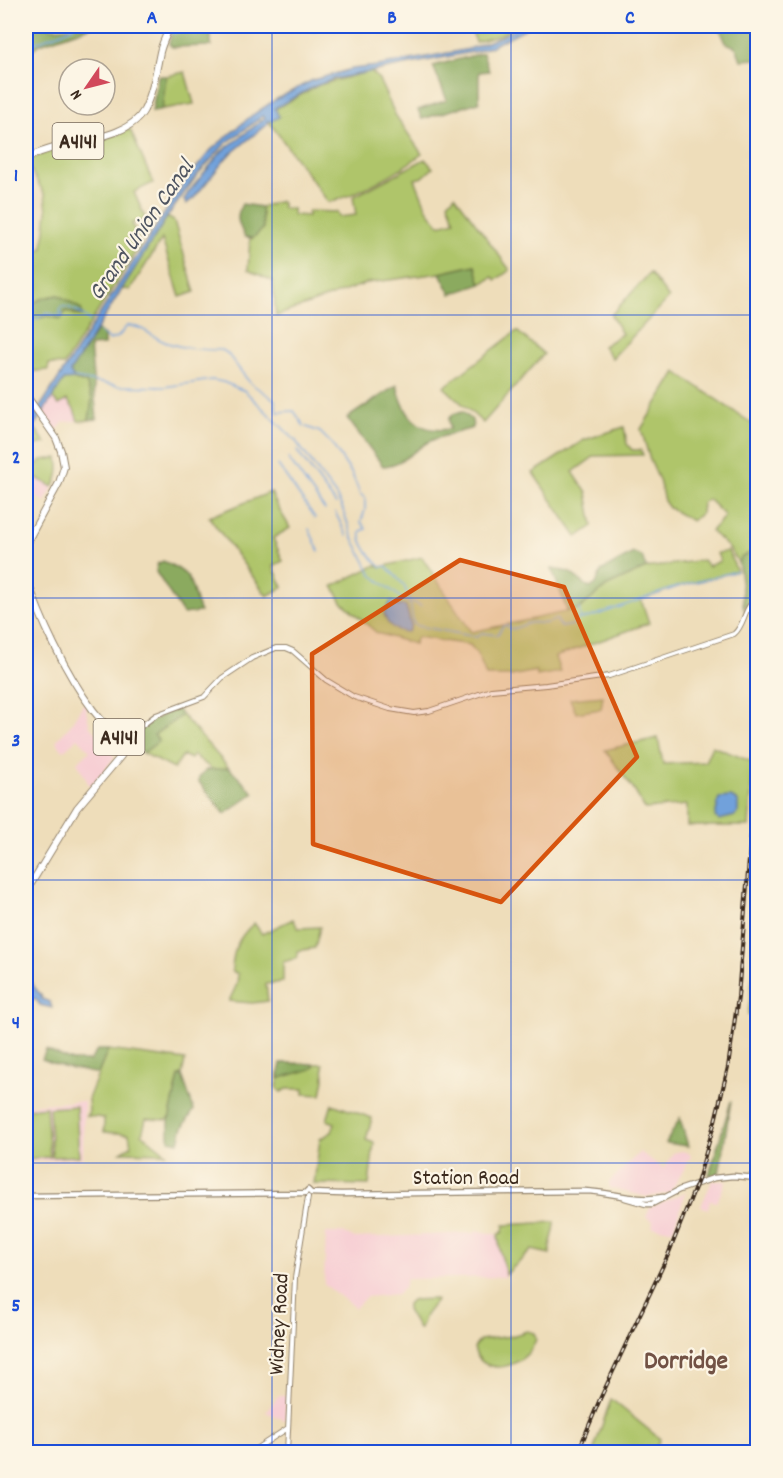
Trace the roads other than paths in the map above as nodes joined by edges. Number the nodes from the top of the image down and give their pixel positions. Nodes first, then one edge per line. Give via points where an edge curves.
1 (170, 26) edge
2 (26, 159) edge
3 (26, 394) edge
4 (26, 544) edge
5 (26, 576) edge
6 (758, 598) edge
7 (123, 741) junction
8 (26, 892) edge
9 (758, 1178) edge
10 (308, 1195) junction
11 (26, 1196) edge
12 (288, 1428) junction
13 (251, 1452) edge
14 (287, 1452) edge

1 - 2 main road, A4141 via 150,96 132,125 112,134 42,150
3 - 4 main road via 58,443 64,467
5 - 7 main road, A4141 via 79,688 94,712
6 - 7 street via 749,605 734,634 609,676 491,690 414,713 354,696 326,680 297,653 276,648 222,678 204,697 156,715
7 - 8 main road, A4141 via 121,756 77,808
9 - 10 main road, Station Road via 714,1178 659,1202 645,1204 600,1191
10 - 11 main road, Station Road
10 - 12 street, Widney Road via 295,1278
12 - 13 street
12 - 14 street, Widney Road

